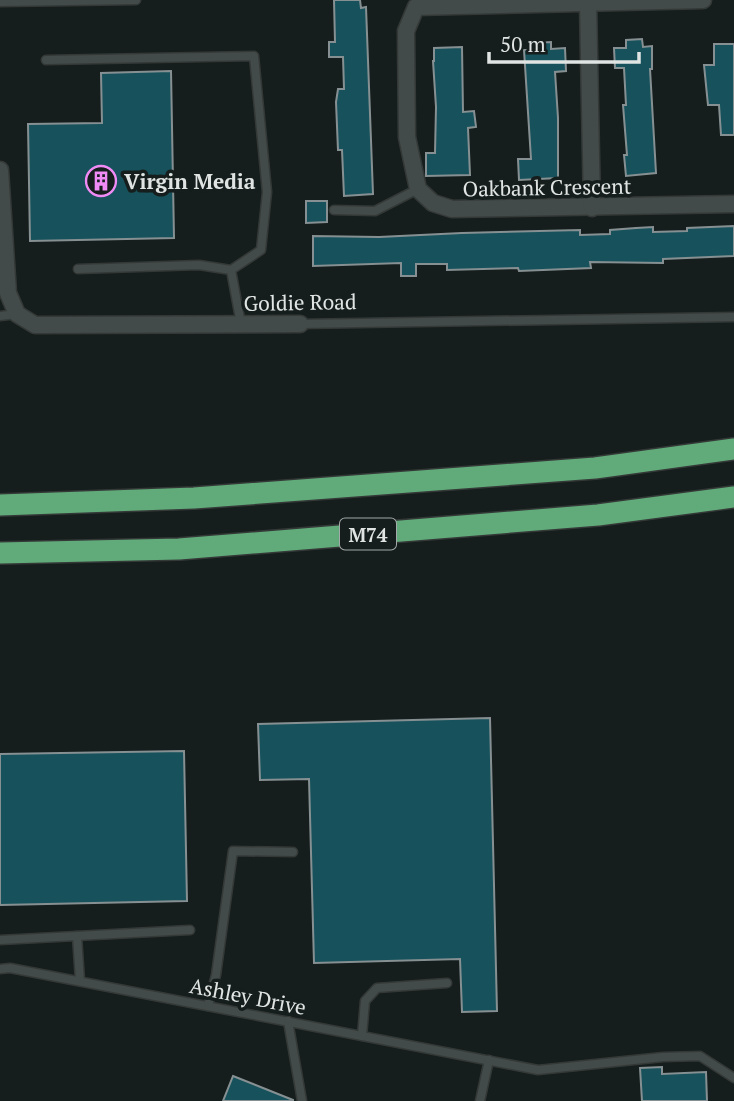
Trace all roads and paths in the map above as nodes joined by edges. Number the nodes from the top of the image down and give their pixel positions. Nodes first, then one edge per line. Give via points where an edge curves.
1 (136, 0) edge
2 (702, 0) edge
3 (0, 2) edge
4 (588, 3) junction
5 (46, 60) dead end
6 (0, 170) edge
7 (418, 189) junction
8 (734, 204) edge
9 (592, 208) junction
10 (334, 210) dead end
11 (78, 270) dead end
12 (231, 270) junction
13 (4, 276) edge
14 (17, 314) junction
15 (0, 316) edge
16 (734, 317) edge
17 (241, 324) junction
18 (300, 324) joint
19 (734, 449) edge
20 (734, 497) edge
21 (0, 505) edge
22 (0, 553) edge
23 (293, 852) dead end
24 (190, 930) dead end
25 (77, 936) junction
26 (0, 940) edge
27 (0, 969) edge
28 (80, 981) junction
29 (447, 983) dead end
30 (208, 1006) junction
31 (288, 1021) junction
32 (362, 1036) junction
33 (489, 1060) junction
34 (734, 1078) edge
35 (302, 1101) edge
36 (481, 1101) edge

1 - 3 lane
2 - 4 street
4 - 7 street via 416,7 406,31 407,137
4 - 9 street
5 - 12 lane via 254,56 267,192 261,250
6 - 13 street
7 - 9 street, Oakbank Crescent via 433,203 452,209
7 - 10 lane via 375,211
8 - 9 street, Oakbank Crescent
11 - 12 lane via 199,265
12 - 17 lane
13 - 14 street
14 - 15 lane
14 - 17 street, Goldie Road via 35,325
16 - 18 lane, Goldie Road
17 - 18 street, Goldie Road
19 - 21 highway, M74 via 595,468 194,498
20 - 22 highway, M74 via 598,515 179,549
23 - 30 lane via 233,851
24 - 25 lane
25 - 26 lane
25 - 28 lane
27 - 28 lane, Ashley Drive
28 - 30 lane, Ashley Drive
29 - 32 lane via 377,988 365,1001
30 - 31 lane, Ashley Drive
31 - 32 lane, Ashley Drive
31 - 35 lane
32 - 33 lane, Ashley Drive
33 - 34 lane, Ashley Drive via 538,1070 701,1056
33 - 36 lane

